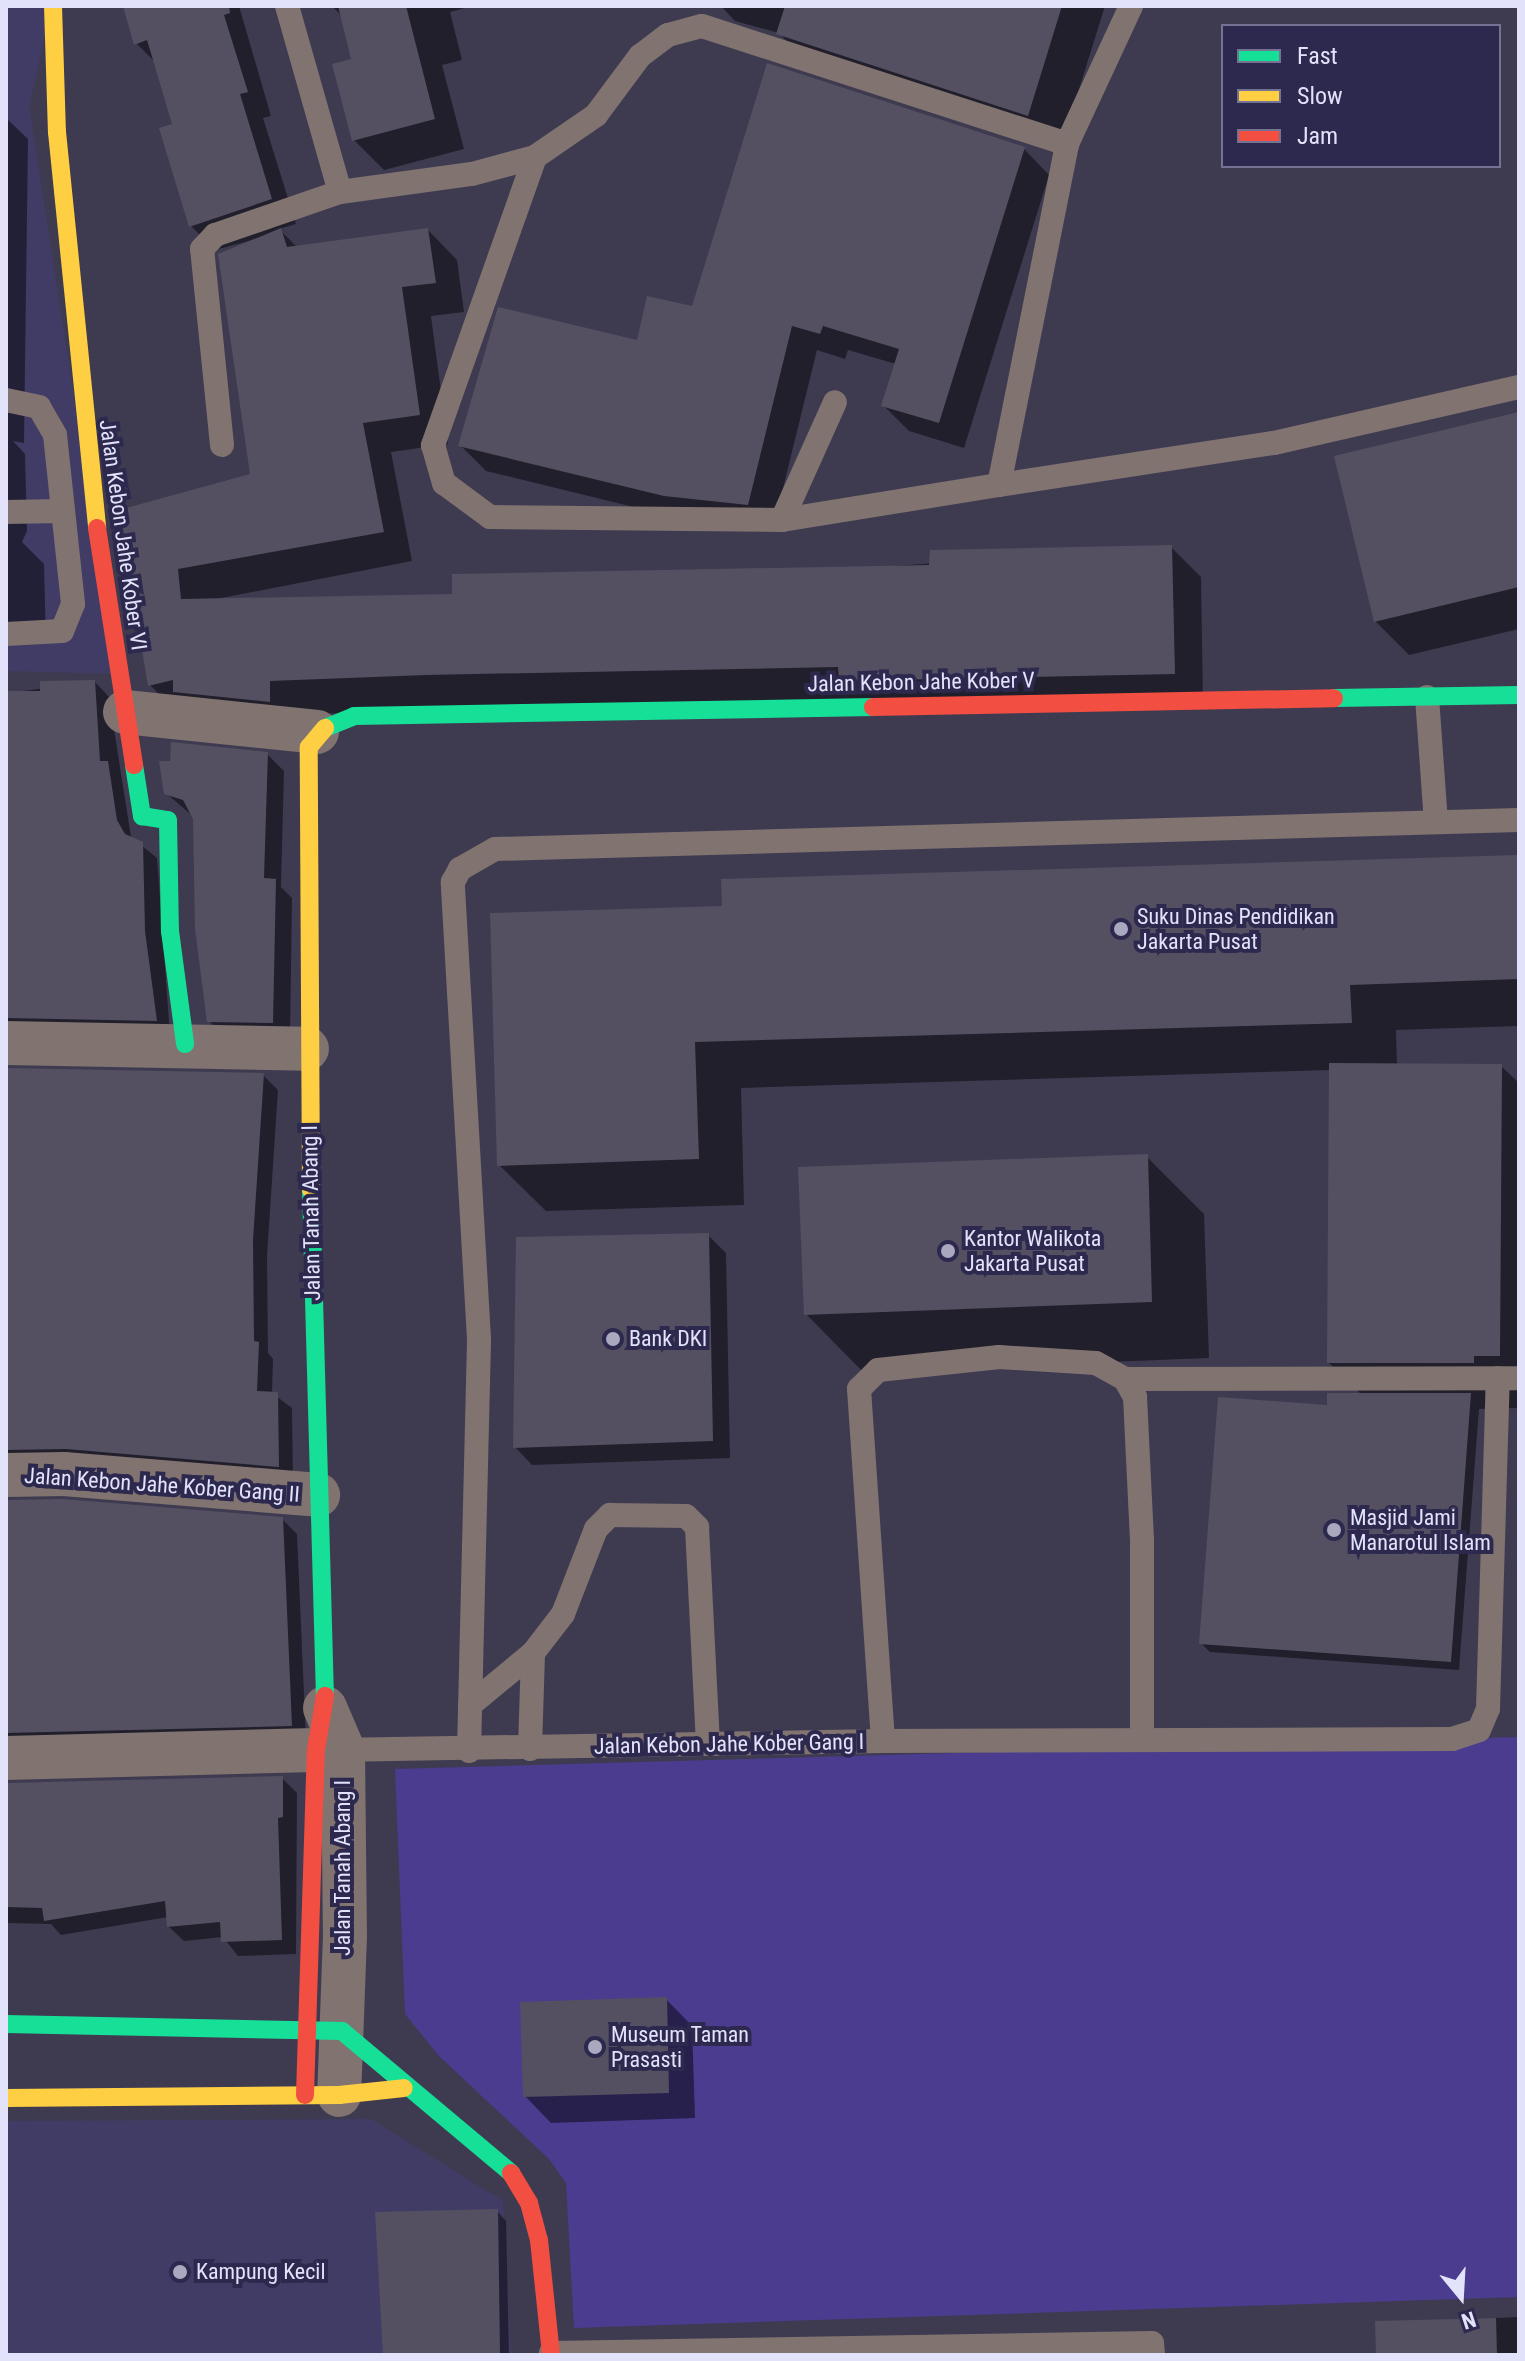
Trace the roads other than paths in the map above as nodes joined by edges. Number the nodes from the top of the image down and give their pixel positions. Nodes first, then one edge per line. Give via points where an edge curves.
1 (53, 6) edge
2 (287, 6) edge
3 (1131, 6) edge
4 (1067, 144) junction
5 (535, 157) junction
6 (340, 192) junction
7 (1519, 387) edge
8 (6, 400) edge
9 (835, 402) dead end
10 (222, 445) dead end
11 (999, 485) junction
12 (63, 511) junction
13 (6, 512) edge
14 (782, 520) junction
15 (6, 634) edge
16 (1519, 695) edge
17 (1427, 697) junction
18 (125, 712) junction
19 (321, 728) junction
20 (1519, 820) edge
21 (1436, 822) junction
22 (6, 1043) edge
23 (185, 1044) junction
24 (307, 1049) junction
25 (1509, 1378) edge
26 (1125, 1379) junction
27 (6, 1475) edge
28 (318, 1495) junction
29 (533, 1653) junction
30 (470, 1705) junction
31 (325, 1708) joint
32 (1142, 1740) junction
33 (883, 1741) junction
34 (708, 1744) junction
35 (530, 1749) junction
36 (329, 1750) junction
37 (469, 1751) junction
38 (6, 1758) edge
39 (6, 2024) edge
40 (325, 2030) junction
41 (404, 2088) junction
42 (322, 2095) junction
43 (6, 2098) edge
44 (551, 2354) edge
45 (1153, 2355) edge

1 - 18 street, Jalan Kebon Jahe Kober VI via 69,288 87,465
2 - 6 lane
3 - 4 lane
4 - 5 lane via 702,26 668,35 640,56 596,115
4 - 11 lane
5 - 6 lane via 472,174
5 - 14 lane via 433,445 444,483 490,517
6 - 10 lane via 215,235 202,249
7 - 11 lane via 1274,443
8 - 12 lane via 39,407 55,435
9 - 14 lane
11 - 14 lane
12 - 13 lane
12 - 15 lane via 73,604 62,631
16 - 17 street, Jalan Kebon Jahe Kober V
17 - 19 street, Jalan Kebon Jahe Kober V via 354,716
17 - 21 lane
18 - 19 street
18 - 23 street, Jalan Kebon Jahe Kober VI via 143,819 168,820 170,931
19 - 24 street, Jalan Tanah Abang I via 309,747
20 - 21 lane
21 - 30 lane via 495,849 460,869 453,882 479,1339
22 - 23 street
23 - 24 street
24 - 28 street, Jalan Tanah Abang I
25 - 26 lane
25 - 32 lane, Jalan Kebon Jahe Kober Gang I via 1488,1709 1479,1730 1452,1739
26 - 32 lane via 1135,1397 1142,1540
26 - 33 lane via 1096,1363 999,1357 878,1370 859,1389
27 - 28 street, Jalan Kebon Jahe Kober Gang II via 64,1474
28 - 31 street, Jalan Tanah Abang I
29 - 30 lane
29 - 34 lane via 563,1614 596,1529 610,1515 686,1516 697,1527
29 - 35 lane
30 - 37 lane
31 - 36 street, Jalan Tanah Abang I
32 - 33 lane, Jalan Kebon Jahe Kober Gang I
33 - 34 lane, Jalan Kebon Jahe Kober Gang I
34 - 35 lane, Jalan Kebon Jahe Kober Gang I
35 - 37 lane, Jalan Kebon Jahe Kober Gang I
36 - 37 lane, Jalan Kebon Jahe Kober Gang I
36 - 38 street, Jalan Kebon Jahe Kober Gang I
36 - 40 street, Jalan Tanah Abang I
39 - 40 street
40 - 41 street
40 - 42 street, Jalan Tanah Abang I
41 - 42 street
41 - 44 street via 505,2163 529,2203 539,2240
42 - 43 street
44 - 45 lane via 1152,2343

